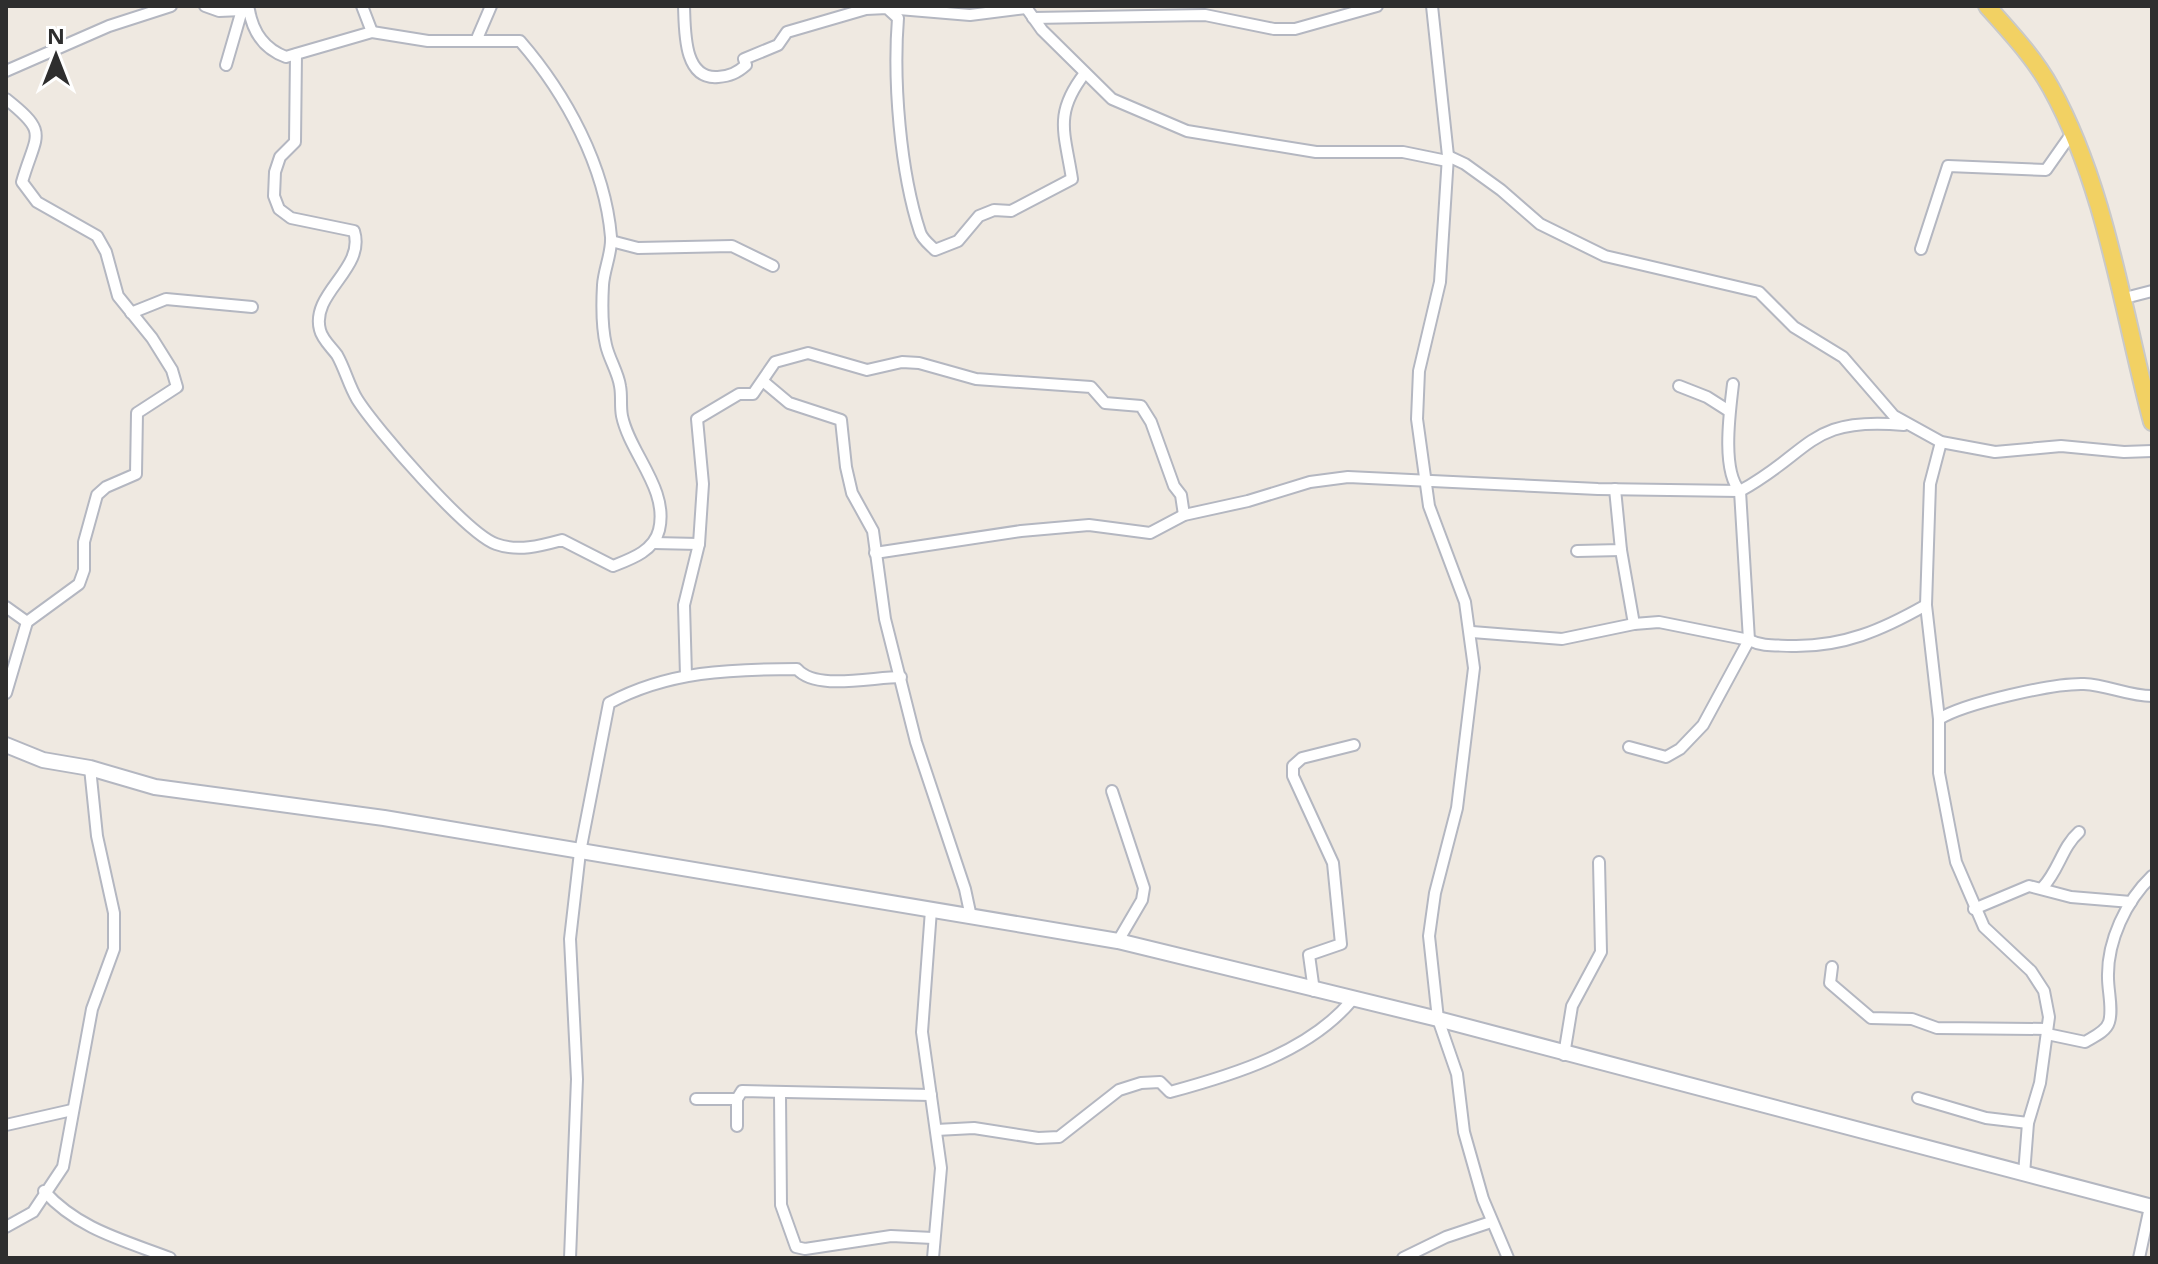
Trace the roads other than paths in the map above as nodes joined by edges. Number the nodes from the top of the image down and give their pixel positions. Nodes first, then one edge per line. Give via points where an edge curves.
1 (171, 6) edge
2 (205, 6) edge
3 (362, 6) edge
4 (491, 6) edge
5 (684, 6) edge
6 (1377, 6) edge
7 (1432, 6) edge
8 (1987, 6) edge
9 (887, 8) junction
10 (242, 10) junction
11 (1028, 11) edge
12 (372, 32) junction
13 (476, 41) junction
14 (296, 54) junction
15 (226, 65) dead end
16 (6, 71) edge
17 (1085, 73) junction
18 (6, 99) edge
19 (2072, 133) junction
20 (1447, 158) junction
21 (611, 241) junction
22 (1921, 249) dead end
23 (773, 266) dead end
24 (2152, 291) edge
25 (2121, 299) junction
26 (252, 307) dead end
27 (131, 313) junction
28 (764, 382) junction
29 (1733, 384) dead end
30 (1679, 386) dead end
31 (1729, 411) junction
32 (2152, 422) edge
33 (1910, 426) junction
34 (1941, 442) junction
35 (2152, 451) edge
36 (1426, 481) junction
37 (1615, 489) junction
38 (1740, 491) junction
39 (1184, 515) junction
40 (654, 543) junction
41 (699, 544) junction
42 (1621, 550) junction
43 (1577, 551) dead end
44 (875, 553) junction
45 (1926, 605) junction
46 (6, 607) edge
47 (27, 622) junction
48 (1634, 624) junction
49 (1472, 632) junction
50 (1749, 640) junction
51 (686, 676) junction
52 (901, 677) junction
53 (6, 693) edge
54 (2152, 696) edge
55 (1939, 719) junction
56 (6, 745) edge
57 (1354, 745) dead end
58 (1629, 747) dead end
59 (90, 768) junction
60 (1112, 791) dead end
61 (2079, 832) dead end
62 (580, 852) junction
63 (1599, 862) dead end
64 (2152, 876) edge
65 (2043, 887) junction
66 (2131, 902) junction
67 (1974, 909) junction
68 (931, 910) junction
69 (971, 917) junction
70 (1118, 941) junction
71 (1832, 967) dead end
72 (1314, 991) junction
73 (1352, 1000) junction
74 (1438, 1019) junction
75 (2047, 1032) junction
76 (1564, 1055) junction
77 (780, 1095) junction
78 (931, 1095) junction
79 (1918, 1098) dead end
80 (696, 1099) dead end
81 (737, 1099) junction
82 (72, 1110) junction
83 (2028, 1123) junction
84 (6, 1125) edge
85 (737, 1126) dead end
86 (936, 1130) junction
87 (2024, 1174) junction
88 (44, 1191) junction
89 (2151, 1207) edge
90 (1491, 1222) junction
91 (6, 1227) edge
92 (933, 1238) junction
93 (2137, 1257) edge
94 (170, 1258) edge
95 (570, 1258) edge
96 (933, 1258) edge
97 (1403, 1258) edge
98 (1508, 1258) edge

1 - 16 street via 109,26
2 - 10 street
3 - 12 street
4 - 13 street
5 - 9 street via 685,42 694,67 704,76 716,77 737,74 746,65 744,59 778,45 787,32
6 - 11 street via 1295,29 1205,15
7 - 20 street
8 - 19 main road via 2033,59
9 - 11 street via 970,15
9 - 17 street via 898,18 894,65 909,183 920,233 935,250 958,241 979,216 1011,211 1072,179 1062,142 1068,97
10 - 14 street via 249,10 267,47 286,57
10 - 15 street
11 - 17 street
12 - 13 street via 428,41
12 - 14 street
13 - 21 street via 520,41 544,70 591,157
14 - 40 street via 295,142 280,157 274,196 291,218 354,231 356,250 318,312 320,332 370,417 440,497 493,543 538,547 562,540 613,566
17 - 20 street via 1112,99 1187,131 1316,152
18 - 27 street via 32,119 37,135 22,182 37,202 97,236 118,296
19 - 22 street via 2046,170 1948,166
19 - 25 main road via 2088,173
20 - 33 street via 1501,190 1540,224 1605,256 1759,292 1794,327 1843,357 1894,416
20 - 36 street via 1440,282 1416,398
21 - 23 street via 638,248 732,246
21 - 40 street via 603,285 606,344 620,383 622,418 660,510
24 - 25 street
25 - 32 main road
26 - 27 street via 166,299
27 - 47 street via 172,370 177,387 137,413 136,474 97,495 79,584
28 - 39 street via 775,362 808,353 867,370 919,363 976,379 1091,387 1105,403 1141,406 1181,495
28 - 41 street via 753,394 739,394 697,419 703,484
28 - 44 street via 789,403 841,420 852,493 873,531
29 - 31 street
30 - 31 street
31 - 38 street via 1729,456 1733,483
33 - 34 street
33 - 38 street via 1865,421 1816,434
34 - 35 street via 1995,452 2061,446
34 - 45 street via 1930,484
36 - 37 street
36 - 39 street via 1348,477 1310,482
36 - 49 street via 1439,539
37 - 38 street
37 - 42 street
38 - 50 street
39 - 44 street via 1150,533 1089,525
40 - 41 street
41 - 51 street via 684,605
42 - 43 street
42 - 48 street
44 - 52 street
45 - 50 street via 1861,638 1822,646 1759,645
45 - 55 street
46 - 47 street
47 - 53 street
48 - 49 street via 1562,639
48 - 50 street via 1659,622
49 - 74 street via 1474,668 1457,808 1429,936
50 - 58 street via 1703,725 1680,749 1666,757
51 - 52 street via 717,669 797,669 817,682
51 - 62 street via 609,703
52 - 69 street via 930,792
54 - 55 street via 2084,684 1985,701
55 - 67 street via 1939,773 1956,862
56 - 59 main road via 43,760
57 - 72 street via 1302,758 1293,766 1333,863 1341,944 1309,955
59 - 62 main road via 155,787
59 - 82 street via 97,836 114,913 114,949 92,1009
60 - 70 street via 1144,888
61 - 65 street via 2068,841 2060,865
62 - 68 main road
62 - 95 street via 570,939 577,1095
63 - 76 street via 1601,952 1572,1006
64 - 66 street
65 - 66 street via 2071,897
65 - 67 street via 2016,889
66 - 75 street via 2112,941 2106,1028 2085,1042
67 - 75 street via 1984,927 2031,971 2044,991
68 - 69 main road
68 - 78 street via 922,1032
69 - 70 main road
70 - 72 main road
71 - 75 street via 1830,983 1871,1018 1912,1019 1937,1028
72 - 73 main road
73 - 74 main road
73 - 86 street via 1337,1018 1292,1047 1213,1080 1170,1092 1160,1082 1119,1090 1059,1137 974,1128
74 - 76 main road
74 - 90 street via 1457,1074 1464,1132
75 - 83 street
76 - 87 main road
77 - 78 street
77 - 81 street via 742,1091
77 - 92 street via 781,1205 796,1247 891,1236
78 - 86 street
79 - 83 street via 1986,1118
80 - 81 street
81 - 85 street
82 - 84 street
82 - 88 street via 63,1167
83 - 87 street
86 - 92 street via 941,1168
87 - 89 main road
88 - 91 street via 33,1212
88 - 94 street via 87,1227
89 - 93 street
90 - 97 street
90 - 98 street
92 - 96 street

